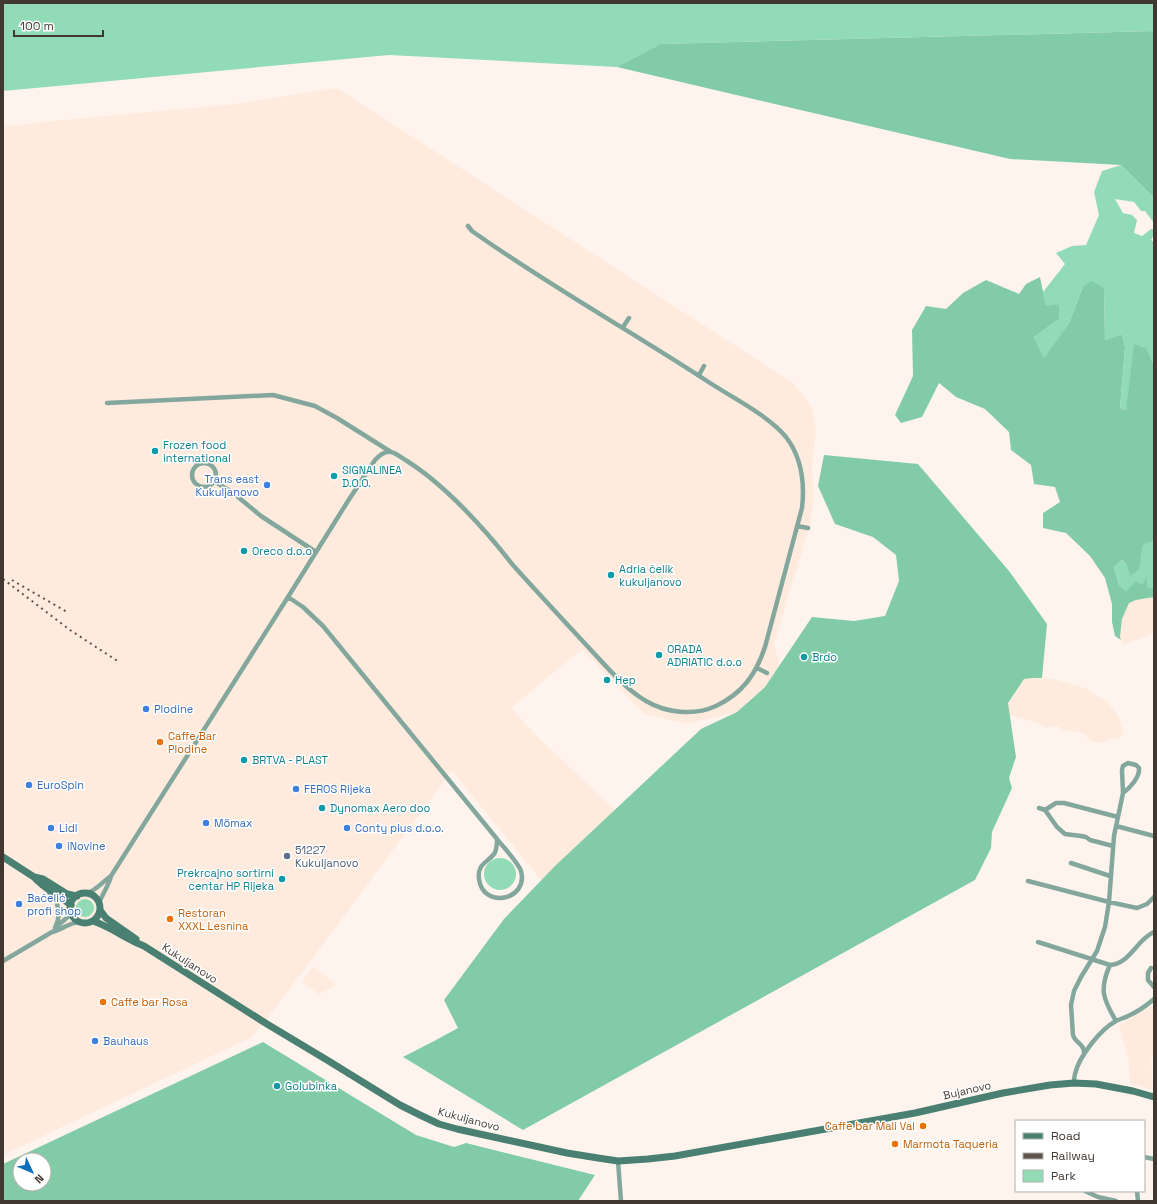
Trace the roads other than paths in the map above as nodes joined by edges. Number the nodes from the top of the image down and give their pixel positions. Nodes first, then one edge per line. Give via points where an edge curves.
1 (468, 226) dead end
2 (629, 318) dead end
3 (623, 327) junction
4 (704, 366) dead end
5 (699, 375) junction
6 (107, 403) dead end
7 (391, 452) junction
8 (214, 481) junction
9 (797, 526) junction
10 (808, 528) dead end
11 (316, 552) junction
12 (288, 597) junction
13 (757, 668) junction
14 (767, 673) dead end
15 (1123, 793) junction
16 (1039, 808) dead end
17 (1045, 810) junction
18 (1118, 817) junction
19 (1116, 826) junction
20 (1154, 836) edge
21 (497, 839) junction
22 (1113, 846) junction
23 (3, 857) edge
24 (1071, 863) dead end
25 (111, 876) junction
26 (1110, 876) junction
27 (34, 877) junction
28 (1028, 881) dead end
29 (40, 884) junction
30 (87, 893) junction
31 (77, 896) junction
32 (1154, 897) edge
33 (1109, 902) junction
34 (71, 905) junction
35 (100, 906) junction
36 (71, 914) junction
37 (93, 921) junction
38 (79, 922) junction
39 (54, 930) junction
40 (1154, 932) edge
41 (1038, 942) dead end
42 (144, 946) junction
43 (1092, 959) junction
44 (3, 961) edge
45 (1110, 965) junction
46 (1151, 968) dead end
47 (1154, 987) edge
48 (1154, 999) edge
49 (1116, 1021) junction
50 (1084, 1054) junction
51 (1074, 1083) junction
52 (1154, 1097) edge
53 (785, 1136) joint
54 (618, 1161) junction
55 (1087, 1192) edge
56 (621, 1201) edge
57 (1116, 1201) edge

1 - 3 street via 507,256
2 - 3 street
3 - 5 street
4 - 5 street
5 - 9 street via 768,420 792,446 800,465 804,486
6 - 7 street via 273,395 315,406
7 - 11 street via 386,452 375,460
7 - 13 street via 418,468 454,499 598,657 636,695 646,701 664,709 683,712 713,707 734,695
8 - 8 street via 212,467 206,463 198,464 193,470 192,478 197,485 204,487
8 - 11 street
9 - 10 street
9 - 13 street via 765,647
11 - 12 street
12 - 21 street via 303,607 322,626
12 - 25 street
13 - 14 street
15 - 15 street via 1139,775 1136,764 1128,763 1123,766
15 - 18 street
16 - 17 street
17 - 18 street via 1056,803 1064,803
17 - 22 street via 1065,834 1086,837
18 - 19 street
19 - 20 street
19 - 22 street
21 - 21 street via 494,854 483,864 478,878 484,891 497,899 516,892 522,879 519,866
22 - 26 street
23 - 27 main road
24 - 26 street
25 - 30 street via 98,888
25 - 35 street
26 - 33 street
27 - 29 main road
27 - 31 main road via 67,894
28 - 33 street
29 - 34 main road
29 - 39 street via 57,902 59,917
30 - 31 main road
30 - 35 main road, Kukuljanovo via 96,898
31 - 34 main road
32 - 33 street via 1147,904 1137,908
33 - 43 street via 1104,932
34 - 36 main road
35 - 37 main road via 99,914
35 - 42 main road, Kukuljanovo via 106,918
36 - 38 main road
36 - 39 street
37 - 38 main road, Kukuljanovo
37 - 42 main road, Kukuljanovo
38 - 39 street
39 - 44 street
40 - 45 street via 1121,962
41 - 43 street
42 - 54 main road, Kukuljanovo via 267,1024 420,1115 457,1129 567,1153
43 - 45 street
43 - 50 street via 1076,984 1072,996 1073,1035 1083,1046
45 - 49 street via 1104,991 1106,1004
46 - 47 street via 1148,980
48 - 49 street
49 - 50 street via 1105,1029
50 - 51 street via 1075,1072
51 - 52 main road, Bujanovo via 1120,1088
51 - 53 main road, Bujanovo via 1003,1093 915,1113
53 - 54 main road, Kukuljanovo via 675,1156
54 - 56 street
55 - 57 street

